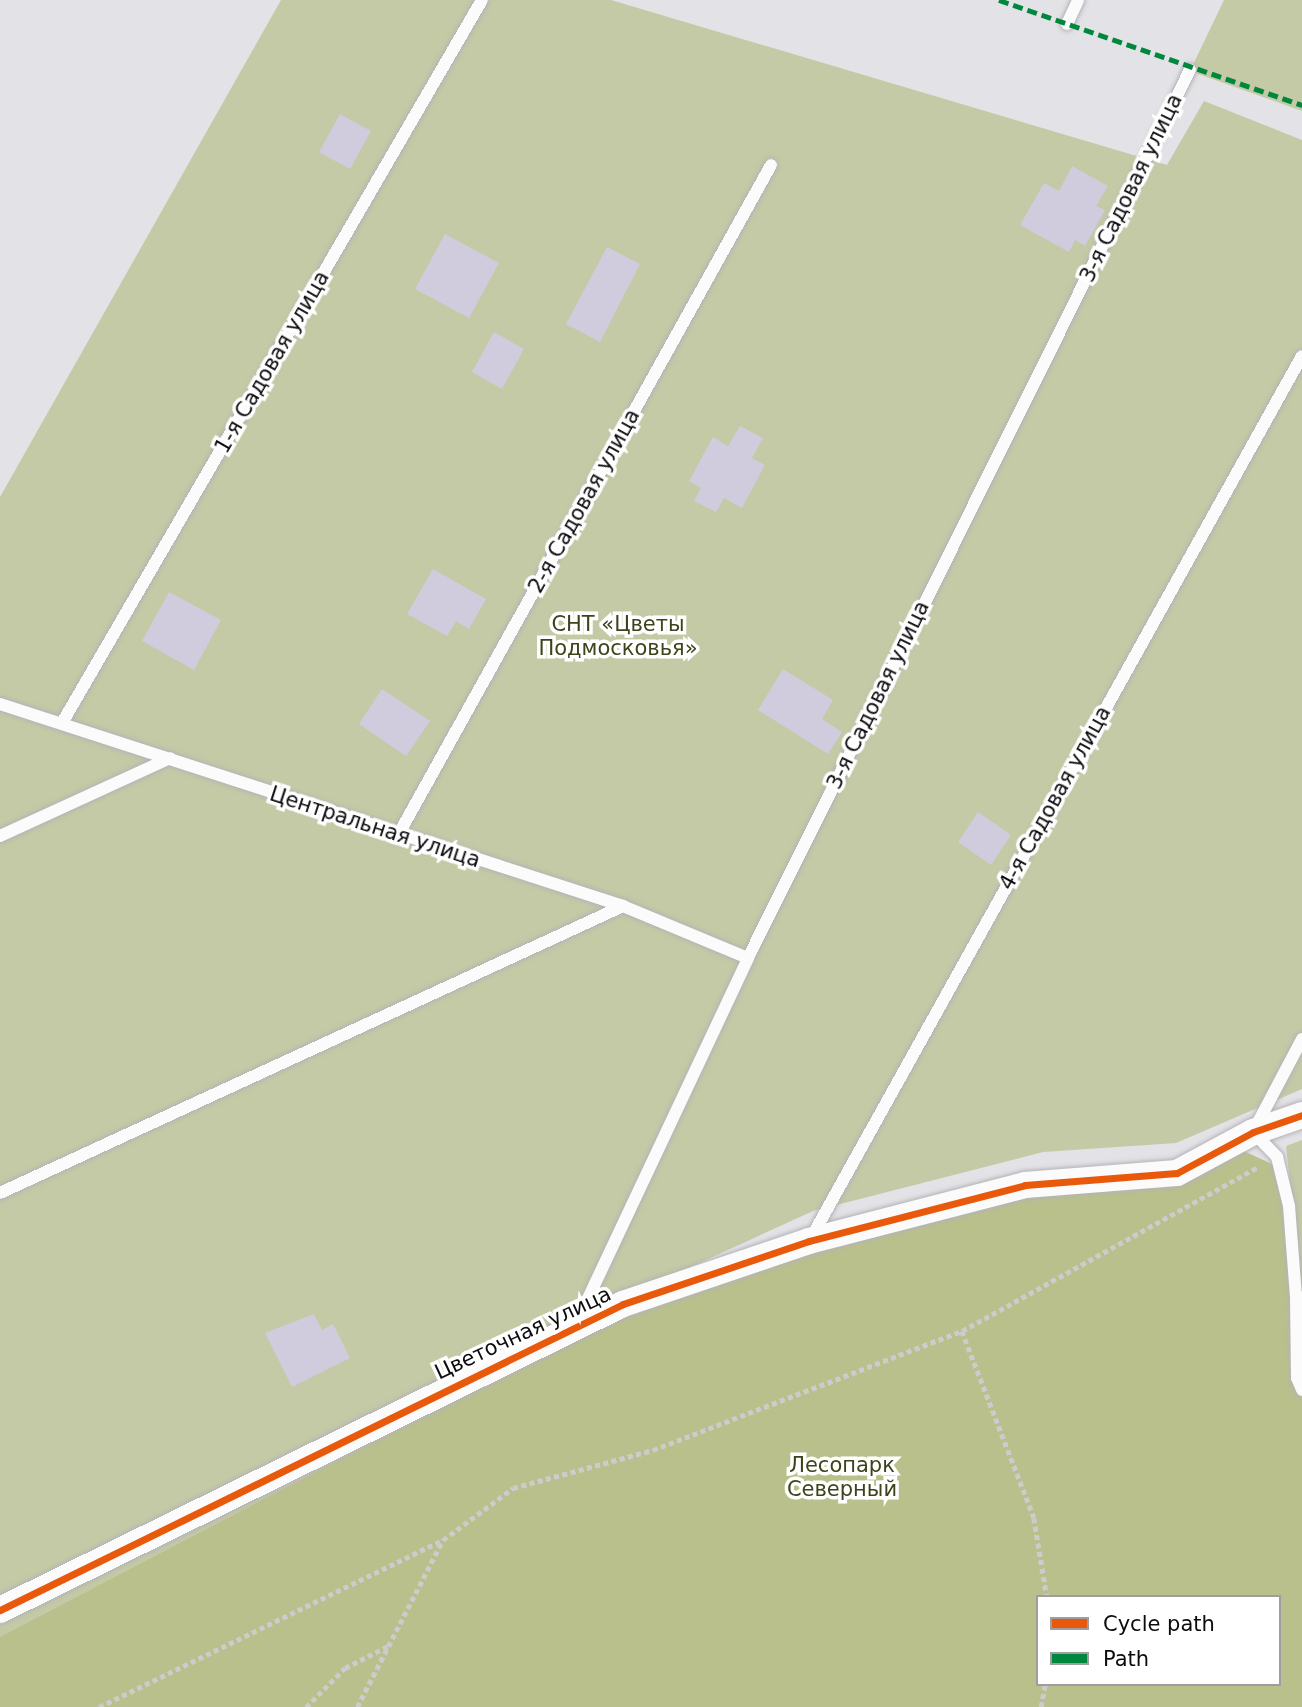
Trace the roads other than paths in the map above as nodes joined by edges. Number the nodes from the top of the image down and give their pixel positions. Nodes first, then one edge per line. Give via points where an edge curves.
1 (482, 0) edge
2 (1078, 0) edge
3 (1068, 24) dead end
4 (1190, 70) dead end
5 (771, 164) dead end
6 (1302, 356) edge
7 (0, 704) edge
8 (62, 723) junction
9 (170, 758) junction
10 (0, 836) edge
11 (397, 836) junction
12 (623, 906) junction
13 (748, 958) junction
14 (1302, 1039) edge
15 (1302, 1115) edge
16 (1253, 1132) junction
17 (0, 1193) edge
18 (809, 1241) junction
19 (1299, 1297) edge
20 (576, 1324) junction
21 (1302, 1390) edge
22 (0, 1610) edge

1 - 8 lane, 1-я Садовая улица
2 - 3 lane
4 - 13 lane, 3-я Садовая улица
5 - 11 lane, 2-я Садовая улица
6 - 18 lane, 4-я Садовая улица
7 - 8 lane, Центральная улица
8 - 9 lane, Центральная улица
9 - 10 lane
9 - 11 lane, Центральная улица
11 - 12 lane, Центральная улица
12 - 13 lane, Центральная улица
12 - 17 lane
13 - 20 lane, 3-я Садовая улица
14 - 16 lane
15 - 16 street
16 - 18 street, Цветочная улица via 1177,1173 1025,1185
16 - 19 lane via 1277,1157 1289,1206
18 - 20 street, Цветочная улица
19 - 21 lane via 1297,1378
20 - 22 street, Цветочная улица

